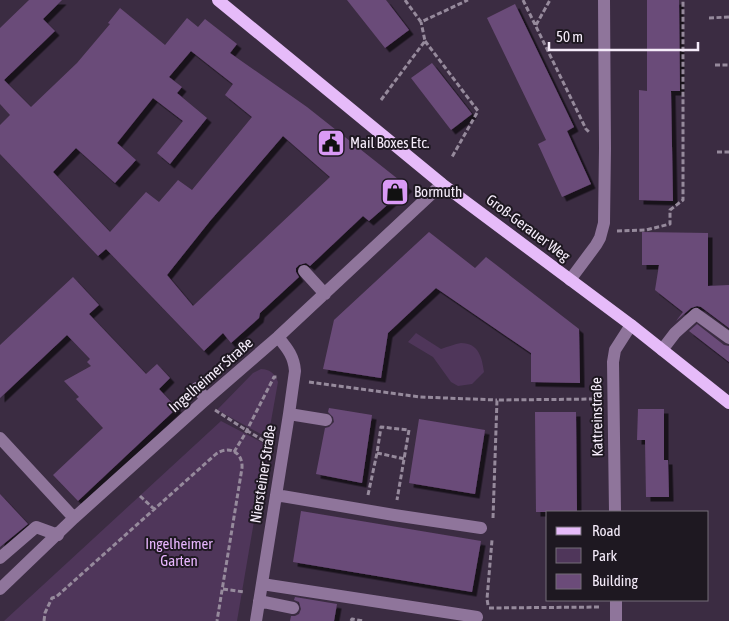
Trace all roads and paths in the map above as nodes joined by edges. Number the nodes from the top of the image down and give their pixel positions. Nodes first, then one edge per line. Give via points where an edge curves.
1 (218, 0) edge
2 (405, 0) edge
3 (468, 0) edge
4 (525, 0) edge
5 (550, 0) edge
6 (604, 0) edge
7 (683, 0) edge
8 (729, 17) edge
9 (709, 18) dead end
10 (421, 22) junction
11 (536, 25) junction
12 (426, 41) junction
13 (715, 65) dead end
14 (729, 65) edge
15 (381, 100) dead end
16 (606, 148) junction
17 (717, 152) dead end
18 (729, 152) edge
19 (452, 157) dead end
20 (442, 184) junction
21 (616, 231) dead end
22 (304, 272) dead end
23 (570, 280) junction
24 (325, 294) junction
25 (631, 325) junction
26 (278, 337) junction
27 (729, 338) edge
28 (662, 350) junction
29 (294, 380) junction
30 (197, 388) dead end
31 (613, 399) junction
32 (497, 400) junction
33 (205, 401) junction
34 (729, 403) edge
35 (289, 414) junction
36 (326, 420) dead end
37 (246, 430) junction
38 (0, 438) edge
39 (234, 452) junction
40 (283, 452) junction
41 (377, 453) junction
42 (405, 458) junction
43 (276, 495) junction
44 (140, 496) dead end
45 (154, 509) junction
46 (365, 510) junction
47 (615, 511) edge
48 (394, 516) junction
49 (74, 518) junction
50 (493, 521) dead end
51 (487, 530) joint
52 (58, 535) junction
53 (0, 558) edge
54 (0, 589) edge
55 (223, 589) junction
56 (260, 593) junction
57 (616, 603) edge
58 (293, 608) dead end
59 (489, 608) junction
60 (477, 617) joint
61 (44, 621) edge
62 (217, 621) edge
63 (256, 621) edge
64 (351, 621) edge
65 (363, 621) edge
66 (616, 621) edge

1 - 20 main road, Groß-Gerauer Weg
2 - 10 path
3 - 10 path
4 - 11 path
5 - 11 path
6 - 16 street
7 - 21 path via 683,200 670,210 670,224 646,230
8 - 9 path
10 - 12 path
11 - 16 path via 586,129
12 - 15 path
12 - 19 path via 478,111
13 - 14 path
16 - 23 street via 602,231 596,245
17 - 18 path
20 - 23 main road, Groß-Gerauer Weg
20 - 24 street, Ingelheimer Straße
22 - 24 street
23 - 25 main road, Groß-Gerauer Weg
24 - 26 street, Ingelheimer Straße
25 - 28 main road, Groß-Gerauer Weg
25 - 31 street, Kattreinstraße via 615,350
26 - 29 street, Niersteiner Straße via 293,358
26 - 33 street, Ingelheimer Straße
27 - 28 street via 696,314
28 - 34 main road, Groß-Gerauer Weg
29 - 32 path via 420,397
29 - 35 street, Niersteiner Straße
29 - 37 path via 274,377
30 - 33 street
31 - 32 path
31 - 47 street, Kattreinstraße
32 - 50 path
33 - 37 path
33 - 49 street, Ingelheimer Straße
35 - 36 street
35 - 40 street, Niersteiner Straße
37 - 39 path
37 - 40 path
38 - 49 street
39 - 45 path via 220,451
39 - 55 path via 241,458 242,468
40 - 43 street, Niersteiner Straße
41 - 42 path
41 - 42 path via 381,427 409,430
41 - 46 path
42 - 48 path
43 - 46 street
43 - 56 street, Niersteiner Straße
44 - 45 path
45 - 61 path via 52,598
46 - 48 street
48 - 51 street
49 - 52 street, Ingelheimer Straße
51 - 59 path
52 - 53 street via 36,527
52 - 54 street, Ingelheimer Straße
55 - 56 path
55 - 62 path
56 - 58 street
56 - 60 street
56 - 63 street, Niersteiner Straße
57 - 59 path
57 - 66 street
59 - 60 path
64 - 65 path

